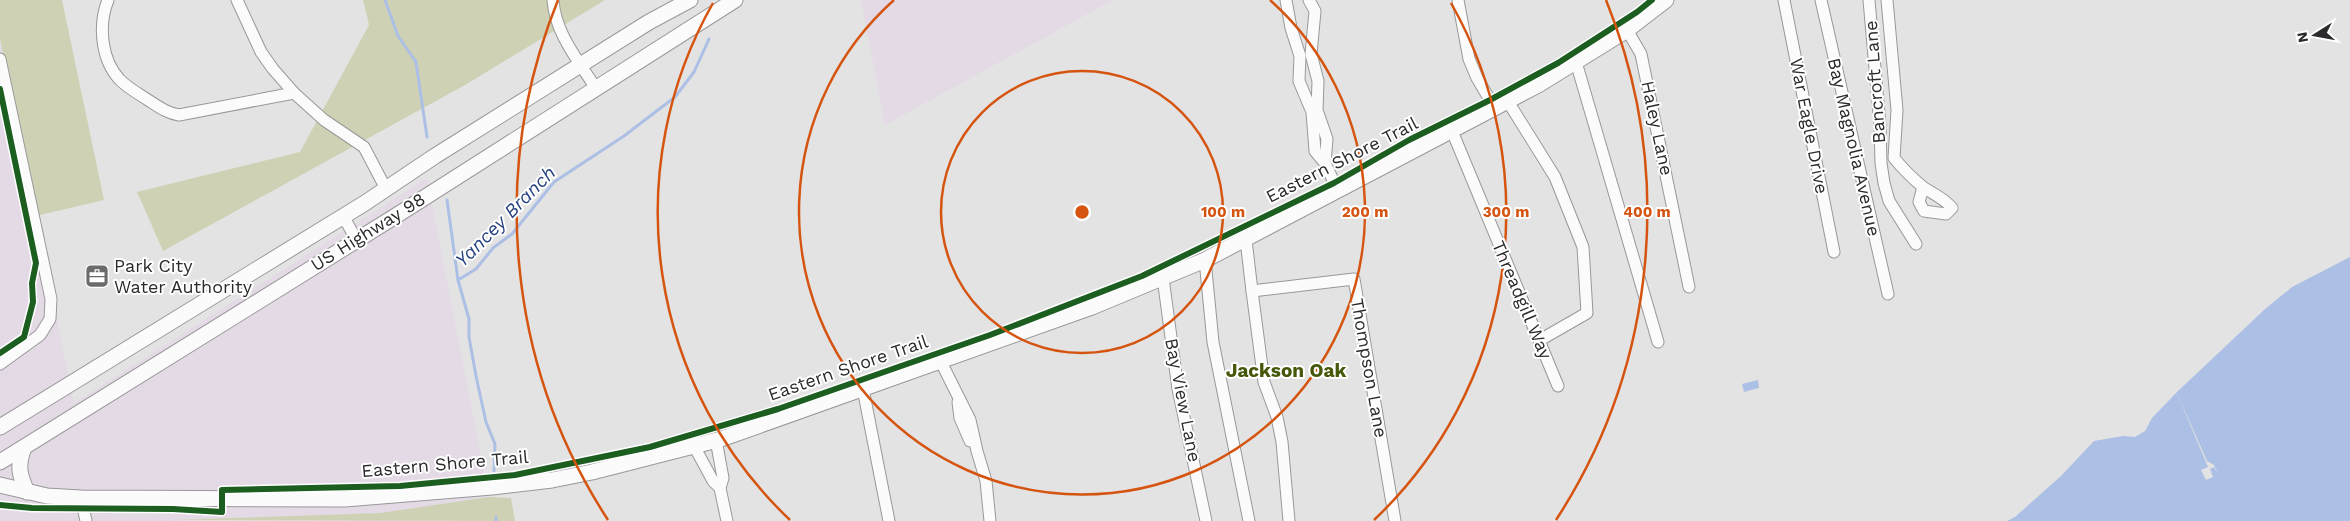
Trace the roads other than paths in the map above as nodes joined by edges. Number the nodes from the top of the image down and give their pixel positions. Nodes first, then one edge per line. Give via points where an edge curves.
1 (108, 0) edge
2 (237, 0) edge
3 (553, 0) edge
4 (690, 0) edge
5 (735, 0) edge
6 (1286, 0) edge
7 (1309, 0) edge
8 (1458, 0) edge
9 (1666, 0) edge
10 (1784, 0) edge
11 (1820, 0) edge
12 (1869, 0) edge
13 (1887, 0) edge
14 (1628, 30) junction
15 (1306, 55) junction
16 (0, 59) edge
17 (1576, 62) junction
18 (582, 65) junction
19 (595, 87) junction
20 (294, 93) junction
21 (1501, 104) junction
22 (1314, 111) junction
23 (1452, 131) junction
24 (1923, 187) dead end
25 (386, 189) junction
26 (1336, 189) junction
27 (343, 216) junction
28 (356, 239) junction
29 (1246, 240) junction
30 (1916, 244) dead end
31 (1834, 252) dead end
32 (1205, 260) junction
33 (1163, 278) junction
34 (1689, 287) dead end
35 (1252, 291) junction
36 (1888, 294) dead end
37 (1540, 340) junction
38 (1658, 342) dead end
39 (941, 362) junction
40 (0, 364) edge
41 (1558, 386) dead end
42 (863, 389) junction
43 (0, 427) edge
44 (716, 440) junction
45 (694, 446) junction
46 (23, 450) junction
47 (0, 462) edge
48 (0, 485) edge
49 (720, 488) junction
50 (27, 492) junction
51 (81, 498) junction
52 (86, 521) edge
53 (727, 521) edge
54 (889, 521) edge
55 (990, 521) edge
56 (1206, 521) edge
57 (1249, 521) edge
58 (1289, 521) edge
59 (1395, 521) edge

1 - 20 street via 102,34 108,63 120,80 169,114 179,115
2 - 20 street via 261,52
3 - 18 street via 568,48
4 - 18 main road, US Highway 98
5 - 19 main road, US Highway 98
6 - 15 street via 1291,28
7 - 15 street via 1315,16
8 - 21 street via 1469,60 1477,78
9 - 14 main road
10 - 31 street, War Eagle Drive
11 - 36 street, Bay Magnolia Avenue
12 - 30 street, Bancroft Lane via 1880,125 1880,164 1890,201
13 - 24 street via 1896,110 1894,158
14 - 17 main road
14 - 34 street, Haley Lane via 1641,54
15 - 22 street via 1318,81
15 - 22 street via 1299,81
16 - 40 street via 51,299 50,319 40,335
17 - 21 main road
17 - 38 street
18 - 19 street
18 - 25 main road, US Highway 98
19 - 28 main road, US Highway 98
20 - 25 street via 324,120 364,147
21 - 23 main road
21 - 37 street via 1555,177 1583,247 1587,313
22 - 26 street via 1315,151 1325,163
23 - 26 main road
23 - 37 street, Threadgill Way
25 - 27 main road, US Highway 98
26 - 29 main road
27 - 28 street
27 - 43 main road, US Highway 98
28 - 46 main road, US Highway 98 via 45,433
29 - 32 main road
29 - 35 street
32 - 33 main road
32 - 57 street via 1213,342
33 - 39 main road
33 - 56 street, Bay View Lane via 1178,389
35 - 58 street via 1264,382 1277,416 1282,442
35 - 59 street, Thompson Lane via 1354,279
37 - 41 street, Threadgill Way
39 - 42 main road
39 - 55 street via 956,390 960,418 977,451 986,481
42 - 44 main road
42 - 54 street
44 - 45 main road
44 - 49 street via 723,478
45 - 49 street
45 - 51 main road via 552,480 453,490 345,499
46 - 47 main road, US Highway 98
46 - 50 main road via 18,464
48 - 50 main road
49 - 53 street
50 - 51 main road
51 - 52 street

